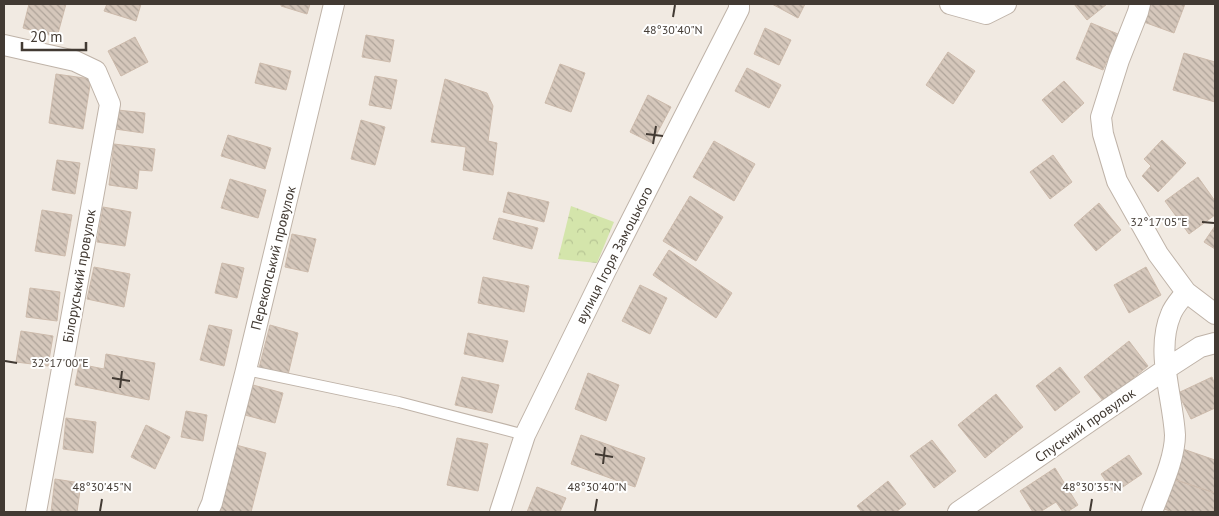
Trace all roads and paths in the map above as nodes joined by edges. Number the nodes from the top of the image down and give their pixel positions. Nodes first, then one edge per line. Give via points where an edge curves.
1 (334, 4) edge
2 (739, 4) edge
3 (950, 4) edge
4 (1006, 4) edge
5 (1140, 4) edge
6 (4, 45) edge
7 (1186, 292) junction
8 (1215, 314) edge
9 (1215, 343) edge
10 (1166, 369) junction
11 (246, 370) junction
12 (525, 435) junction
13 (36, 512) edge
14 (208, 512) edge
15 (500, 512) edge
16 (958, 512) edge
17 (1152, 512) edge

1 - 11 street, Перекопський провулок
2 - 12 street, вулиця Ігоря Замоцького
3 - 4 street via 986,14
5 - 7 street via 1101,117 1103,134 1116,181 1158,254
6 - 13 street, Білоруський провулок via 75,61 96,71 110,104
7 - 8 street
7 - 10 street via 1171,313 1165,333
9 - 10 street, Спускний провулок via 1200,347
10 - 16 street, Спускний провулок
10 - 17 street via 1175,436 1172,455
11 - 12 lane via 399,402
11 - 14 street, Перекопський провулок
12 - 15 street, вулиця Ігоря Замоцького

